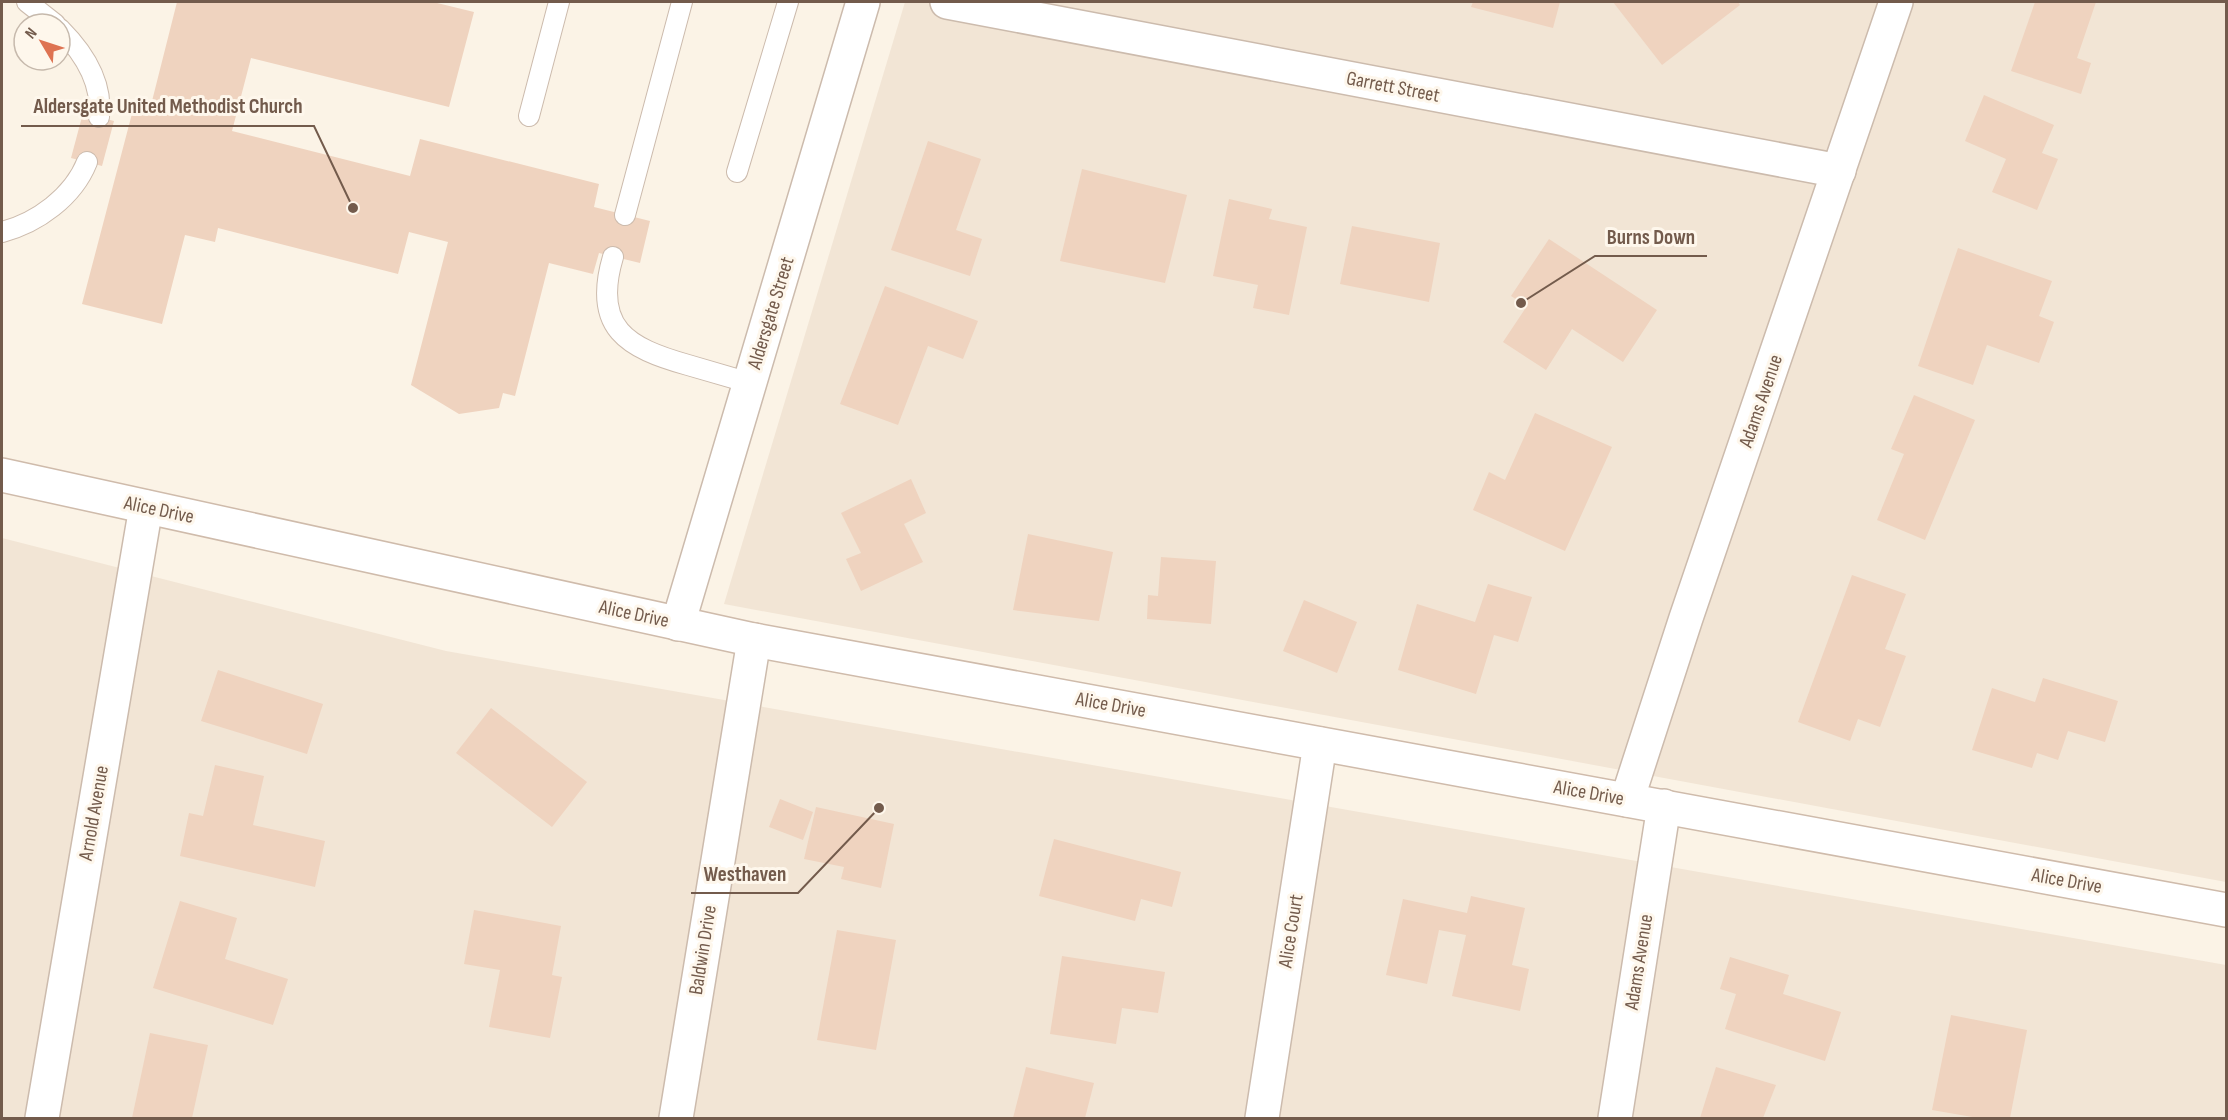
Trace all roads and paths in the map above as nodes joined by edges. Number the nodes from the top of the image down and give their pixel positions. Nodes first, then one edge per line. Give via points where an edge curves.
1 (27, 2) edge
2 (559, 2) edge
3 (682, 2) edge
4 (788, 2) edge
5 (863, 2) edge
6 (946, 2) edge
7 (1896, 2) edge
8 (40, 12) edge
9 (72, 43) edge
10 (529, 116) dead end
11 (99, 117) dead end
12 (87, 162) dead end
13 (1839, 171) junction
14 (737, 172) dead end
15 (625, 215) dead end
16 (2, 232) edge
17 (613, 257) dead end
18 (750, 383) junction
19 (2, 475) edge
20 (146, 507) junction
21 (678, 624) junction
22 (754, 639) junction
23 (1320, 744) junction
24 (1627, 800) junction
25 (1664, 806) junction
26 (2226, 910) edge
27 (42, 1119) edge
28 (676, 1119) edge
29 (1262, 1119) edge
30 (1615, 1119) edge

1 - 8 lane
2 - 10 lane
3 - 15 lane
4 - 14 lane
5 - 18 street, Aldersgate Street
6 - 13 street, Garrett Street
7 - 13 street, Adams Avenue
9 - 11 lane via 98,86
12 - 16 lane via 57,202 35,220
13 - 24 street, Adams Avenue
17 - 18 lane via 607,277 607,305 624,337 656,356
18 - 21 street, Aldersgate Street
19 - 20 street, Alice Drive
20 - 21 street, Alice Drive
20 - 27 street, Arnold Avenue
21 - 22 street, Alice Drive
22 - 23 street, Alice Drive
22 - 28 street, Baldwin Drive
23 - 24 street, Alice Drive
23 - 29 street, Alice Court
24 - 25 street, Alice Drive
25 - 26 street, Alice Drive
25 - 30 street, Adams Avenue

